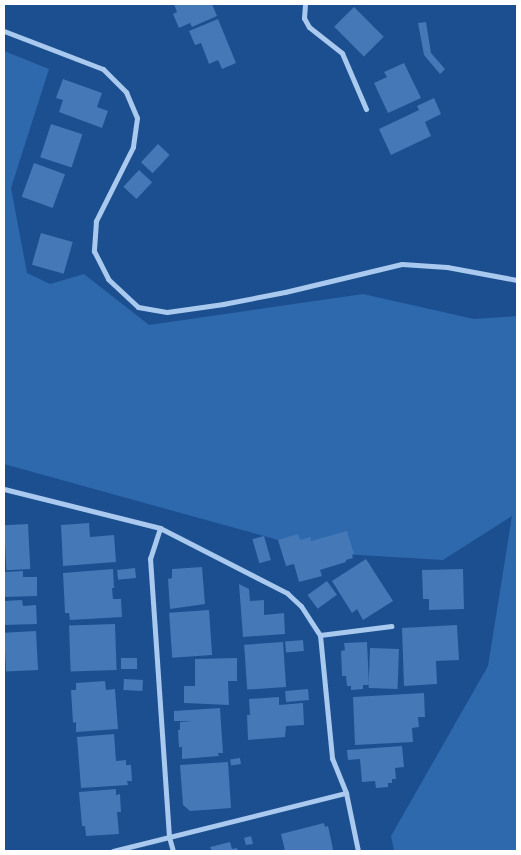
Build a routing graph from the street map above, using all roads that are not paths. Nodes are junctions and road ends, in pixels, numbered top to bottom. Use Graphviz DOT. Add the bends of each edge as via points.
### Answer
graph roads {
  1 [pos="305,4"];
  2 [pos="4,32"];
  3 [pos="366,109"];
  4 [pos="517,280"];
  5 [pos="4,489"];
  6 [pos="160,528"];
  7 [pos="391,626"];
  8 [pos="320,635"];
  9 [pos="346,793"];
  10 [pos="169,837"];
  11 [pos="112,851"];
  12 [pos="172,851"];
  13 [pos="358,851"];
  1 -- 3 [label="street" via="304,18 309,27 342,53"];
  2 -- 4 [label="street" via="103,69 126,92 138,118 133,147 96,221 94,251 108,279 138,307 167,312 223,304 402,264 447,267"];
  5 -- 6 [label="street"];
  6 -- 8 [label="street" via="287,593 301,606"];
  6 -- 10 [label="street" via="150,558"];
  7 -- 8 [label="street"];
  8 -- 9 [label="street" via="332,758"];
  9 -- 10 [label="street"];
  9 -- 13 [label="street"];
  10 -- 11 [label="street"];
  10 -- 12 [label="street"];
}
